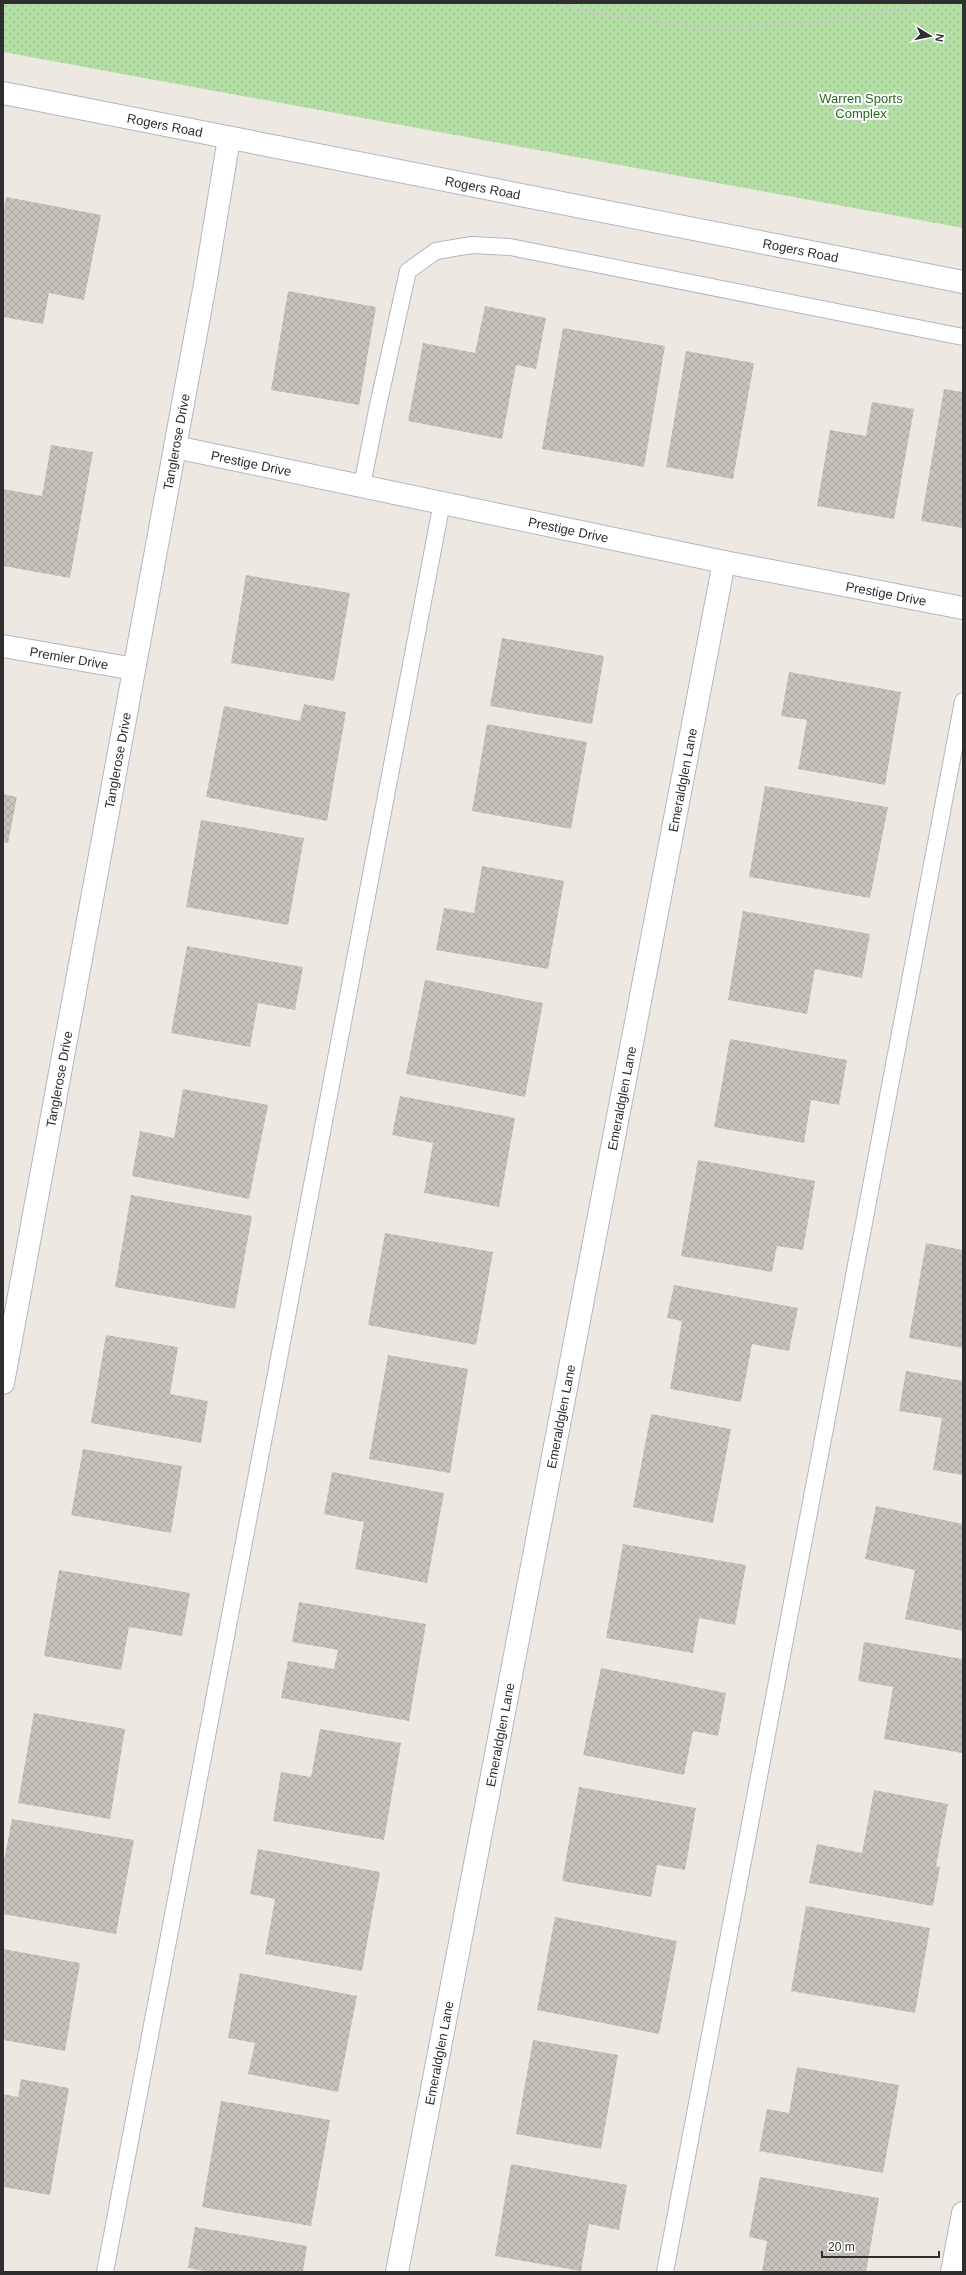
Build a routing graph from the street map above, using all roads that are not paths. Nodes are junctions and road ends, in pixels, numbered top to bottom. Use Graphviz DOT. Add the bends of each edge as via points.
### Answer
graph roads {
  1 [pos="3,93"];
  2 [pos="229,138"];
  3 [pos="963,282"];
  4 [pos="963,337"];
  5 [pos="175,447"];
  6 [pos="362,485"];
  7 [pos="442,502"];
  8 [pos="724,562"];
  9 [pos="963,608"];
  10 [pos="3,646"];
  11 [pos="134,670"];
  12 [pos="963,701"];
  13 [pos="3,1383"];
  14 [pos="963,2213"];
  15 [pos="105,2272"];
  16 [pos="397,2272"];
  17 [pos="665,2272"];
  18 [pos="952,2272"];
  1 -- 2 [label="street, Rogers Road"];
  2 -- 3 [label="street, Rogers Road"];
  2 -- 5 [label="street, Tanglerose Drive"];
  4 -- 6 [label="lane" via="510,247 472,245 436,251 408,270"];
  5 -- 6 [label="street, Prestige Drive"];
  5 -- 11 [label="street, Tanglerose Drive"];
  6 -- 7 [label="street, Prestige Drive"];
  7 -- 8 [label="street, Prestige Drive"];
  7 -- 15 [label="lane"];
  8 -- 9 [label="street, Prestige Drive"];
  8 -- 16 [label="street, Emeraldglen Lane"];
  10 -- 11 [label="street, Premier Drive"];
  11 -- 13 [label="street, Tanglerose Drive"];
  12 -- 17 [label="lane"];
  14 -- 18 [label="street"];
}
